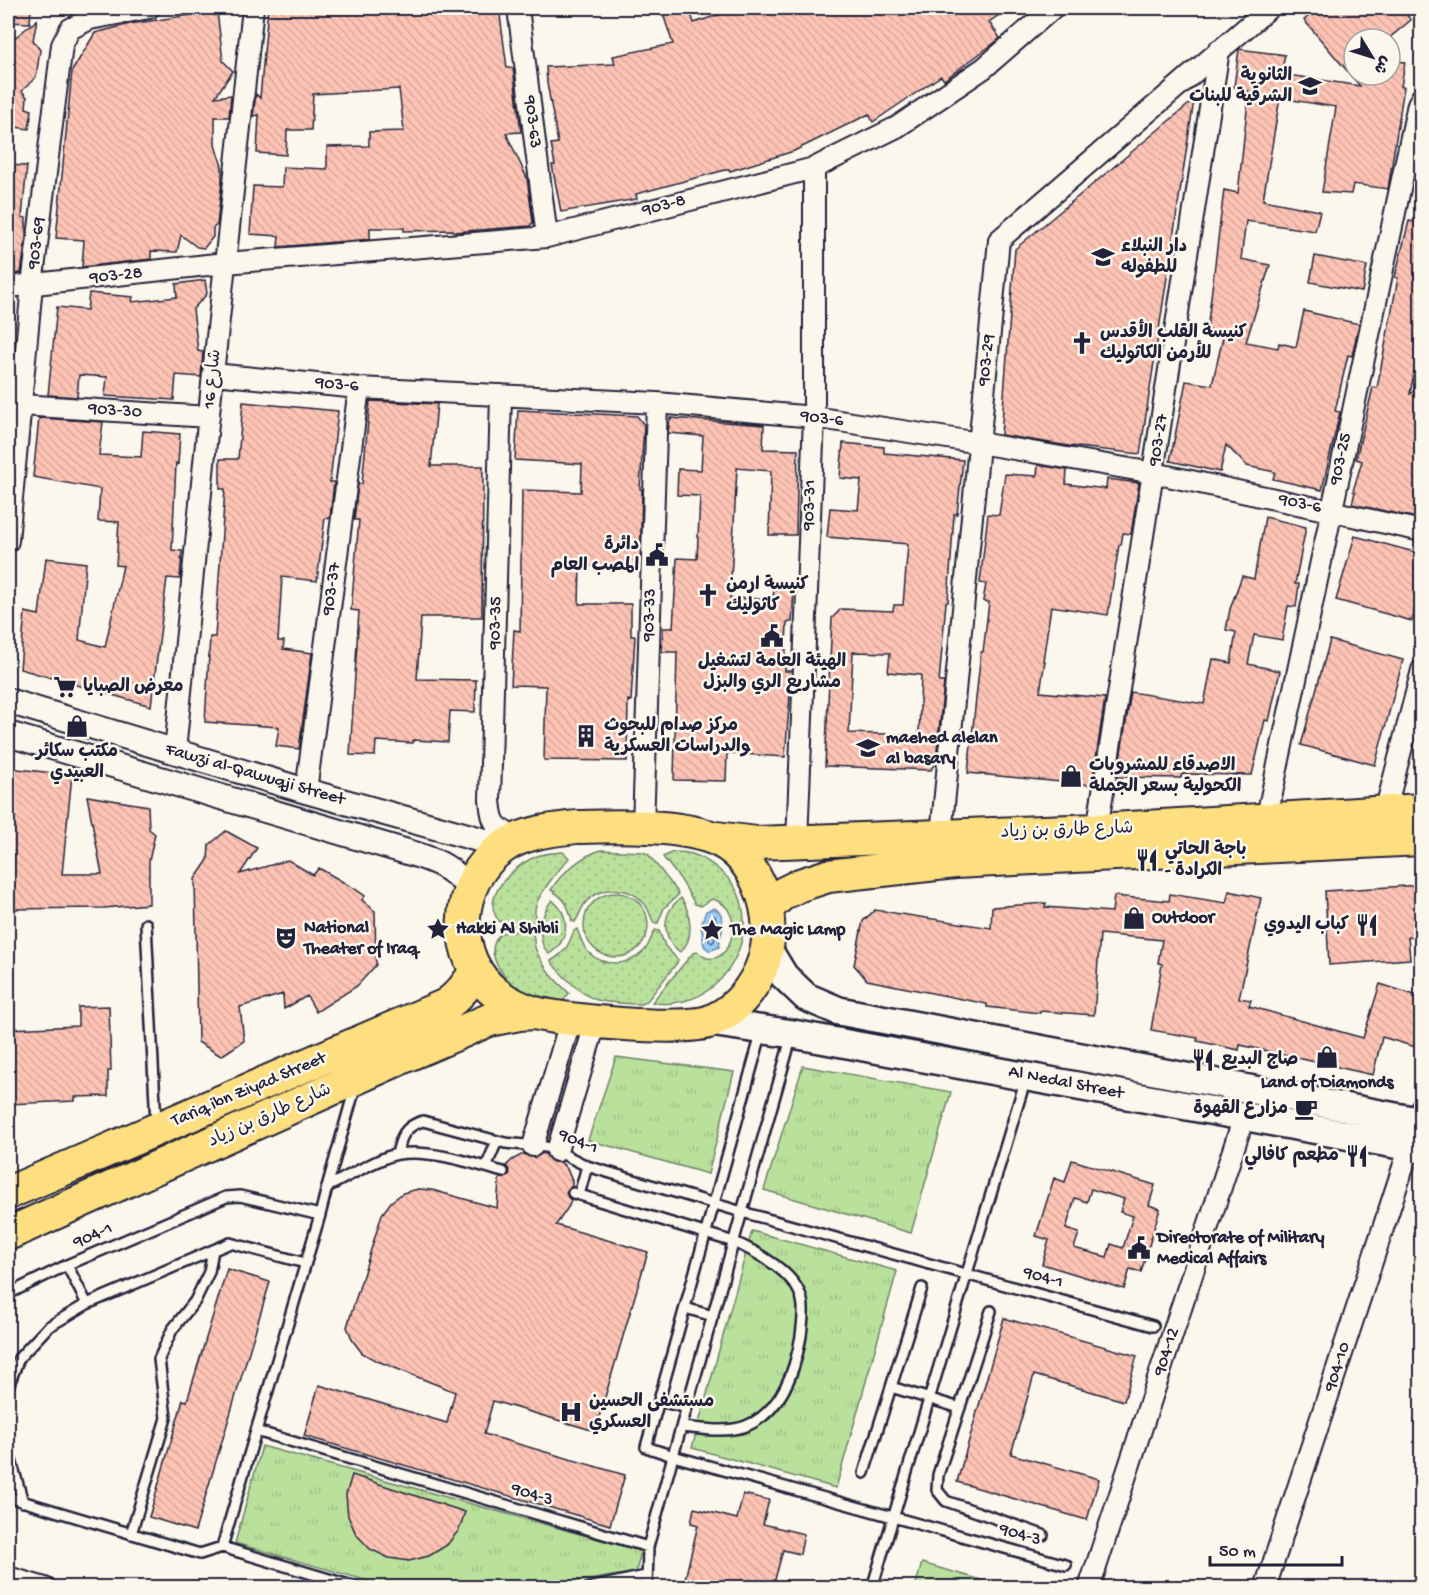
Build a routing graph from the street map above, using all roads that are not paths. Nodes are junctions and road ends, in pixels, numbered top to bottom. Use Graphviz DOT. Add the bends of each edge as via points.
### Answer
graph roads {
  1 [pos="149,8"];
  2 [pos="253,8"];
  3 [pos="518,8"];
  4 [pos="1053,8"];
  5 [pos="1269,8"];
  6 [pos="1219,50"];
  7 [pos="1422,97"];
  8 [pos="814,168"];
  9 [pos="547,237"];
  10 [pos="225,263"];
  11 [pos="32,285"];
  12 [pos="8,287"];
  13 [pos="213,374"];
  14 [pos="359,388"];
  15 [pos="501,395"];
  16 [pos="657,403"];
  17 [pos="21,405"];
  18 [pos="209,417"];
  19 [pos="814,417"];
  20 [pos="979,443"];
  21 [pos="1154,473"];
  22 [pos="1330,511"];
  23 [pos="1422,531"];
  24 [pos="8,541"];
  25 [pos="1422,670"];
  26 [pos="8,701"];
  27 [pos="8,734"];
  28 [pos="175,751"];
  29 [pos="306,790"];
  30 [pos="1422,810"];
  31 [pos="1385,812"];
  32 [pos="1266,821"];
  33 [pos="644,827"];
  34 [pos="1097,830"];
  35 [pos="941,836"];
  36 [pos="713,838"];
  37 [pos="1422,839"];
  38 [pos="797,842"];
  39 [pos="510,843"];
  40 [pos="470,888"];
  41 [pos="767,908"];
  42 [pos="146,924"];
  43 [pos="767,948"];
  44 [pos="476,970"];
  45 [pos="536,1013"];
  46 [pos="584,1020"];
  47 [pos="710,1022"];
  48 [pos="762,1029"];
  49 [pos="793,1034"];
  50 [pos="1027,1076"];
  51 [pos="358,1077"];
  52 [pos="1244,1117"];
  53 [pos="157,1129"];
  54 [pos="1418,1129"];
  55 [pos="497,1141"];
  56 [pos="533,1146"];
  57 [pos="558,1150"];
  58 [pos="397,1154"];
  59 [pos="587,1166"];
  60 [pos="486,1167"];
  61 [pos="502,1172"];
  62 [pos="327,1188"];
  63 [pos="8,1193"];
  64 [pos="714,1203"];
  65 [pos="742,1212"];
  66 [pos="320,1215"];
  67 [pos="706,1233"];
  68 [pos="8,1234"];
  69 [pos="734,1242"];
  70 [pos="213,1250"];
  71 [pos="305,1263"];
  72 [pos="67,1265"];
  73 [pos="966,1274"];
  74 [pos="922,1288"];
  75 [pos="8,1294"];
  76 [pos="87,1304"];
  77 [pos="685,1308"];
  78 [pos="991,1311"];
  79 [pos="713,1316"];
  80 [pos="1153,1326"];
  81 [pos="8,1387"];
  82 [pos="891,1387"];
  83 [pos="928,1398"];
  84 [pos="659,1401"];
  85 [pos="687,1408"];
  86 [pos="960,1408"];
  87 [pos="682,1427"];
  88 [pos="256,1431"];
  89 [pos="8,1450"];
  90 [pos="674,1456"];
  91 [pos="864,1473"];
  92 [pos="8,1497"];
  93 [pos="23,1502"];
  94 [pos="892,1516"];
  95 [pos="131,1534"];
  96 [pos="1043,1535"];
  97 [pos="222,1547"];
  98 [pos="648,1547"];
  99 [pos="1066,1565"];
  100 [pos="646,1576"];
  101 [pos="8,1577"];
  102 [pos="45,1587"];
  103 [pos="359,1587"];
  104 [pos="589,1587"];
  105 [pos="647,1587"];
  106 [pos="872,1587"];
  107 [pos="1089,1587"];
  108 [pos="1265,1587"];
  1 -- 11 [label="street, 903-69" via="90,19 70,29 62,45"];
  2 -- 10 [label="street, شارع 16"];
  3 -- 9 [label="street, 903-63"];
  4 -- 8 [label="street, 903-8" via="984,68 897,127"];
  5 -- 6 [label="street, 903-29"];
  6 -- 20 [label="street, 903-29" via="999,240"];
  6 -- 21 [label="street, 903-27"];
  7 -- 22 [label="street, 903-25"];
  8 -- 9 [label="street, 903-8"];
  8 -- 19 [label="street, 903-31"];
  9 -- 10 [label="street, 903-8"];
  10 -- 11 [label="street, 903-28"];
  10 -- 13 [label="street, شارع 16"];
  11 -- 12 [label="street, 903-28"];
  11 -- 17 [label="street, 903-69"];
  13 -- 14 [label="street, 903-6"];
  13 -- 18 [label="street, شارع 16"];
  14 -- 15 [label="street, 903-6"];
  14 -- 29 [label="street, 903-37"];
  15 -- 16 [label="street, 903-6"];
  15 -- 39 [label="street, 903-35" via="490,800 491,819"];
  16 -- 19 [label="street, 903-6"];
  16 -- 33 [label="street, 903-33"];
  17 -- 18 [label="street, 903-30"];
  17 -- 24 [label="street, 903-69"];
  18 -- 28 [label="street, شارع 16"];
  19 -- 20 [label="street, 903-6"];
  19 -- 38 [label="street, 903-31"];
  20 -- 21 [label="street, 903-6"];
  20 -- 35 [label="street, 903-29"];
  21 -- 22 [label="street, 903-6"];
  21 -- 34 [label="street, 903-27"];
  22 -- 23 [label="street, 903-6"];
  22 -- 32 [label="street, 903-25"];
  25 -- 31 [label="street"];
  26 -- 28 [label="street, Fawzi al-Qawuqji Street"];
  27 -- 40 [label="street, Fawzi al-Qawuqji Street" via="414,854 441,863"];
  28 -- 29 [label="street, Fawzi al-Qawuqji Street"];
  29 -- 39 [label="street, Fawzi al-Qawuqji Street"];
  30 -- 31 [label="main road, شارع طارق بن زياد"];
  31 -- 32 [label="main road, شارع طارق بن زياد"];
  32 -- 34 [label="main road, شارع طارق بن زياد"];
  33 -- 36 [label="main road, شارع طارق بن زياد"];
  33 -- 39 [label="main road, شارع طارق بن زياد" via="543,831"];
  34 -- 35 [label="main road, شارع طارق بن زياد"];
  35 -- 38 [label="main road, شارع طارق بن زياد"];
  36 -- 38 [label="main road, شارع طارق بن زياد"];
  36 -- 41 [label="main road" via="748,867"];
  37 -- 41 [label="main road, شارع طارق بن زياد" via="967,862 828,876 791,889"];
  39 -- 40 [label="main road" via="489,858"];
  40 -- 44 [label="main road" via="463,930"];
  41 -- 43 [label="main road"];
  42 -- 53 [label="lane"];
  43 -- 47 [label="main road" via="755,981 743,997"];
  43 -- 54 [label="main road, Al Nedal Street" via="784,976 806,997 839,1011"];
  44 -- 45 [label="main road" via="497,994"];
  44 -- 53 [label="main road, Tariq ibn Ziyad Street" via="458,997 446,1005"];
  45 -- 46 [label="main road"];
  45 -- 51 [label="main road, شارع طارق بن زياد" via="489,1020"];
  46 -- 47 [label="main road" via="686,1026"];
  46 -- 56 [label="street"];
  46 -- 57 [label="street"];
  47 -- 48 [label="main road, Al Nedal Street"];
  48 -- 49 [label="main road, Al Nedal Street"];
  48 -- 64 [label="lane"];
  49 -- 50 [label="main road, Al Nedal Street"];
  49 -- 65 [label="lane"];
  50 -- 52 [label="main road, Al Nedal Street"];
  50 -- 73 [label="lane"];
  51 -- 62 [label="lane"];
  51 -- 68 [label="main road, شارع طارق بن زياد"];
  52 -- 54 [label="main road, Al Nedal Street"];
  52 -- 107 [label="street, 904-12"];
  53 -- 63 [label="main road, Tariq ibn Ziyad Street"];
  54 -- 108 [label="street, 904-10"];
  55 -- 56 [label="lane, 904-1"];
  55 -- 58 [label="lane, 904-1" via="423,1122 405,1131"];
  55 -- 60 [label="lane"];
  56 -- 57 [label="lane, 904-1"];
  57 -- 59 [label="lane, 904-1"];
  58 -- 60 [label="lane" via="445,1157"];
  58 -- 62 [label="lane"];
  59 -- 64 [label="lane, 904-1"];
  59 -- 67 [label="lane" via="576,1194"];
  60 -- 61 [label="lane"];
  62 -- 66 [label="lane"];
  64 -- 65 [label="lane, 904-1"];
  64 -- 67 [label="lane"];
  65 -- 69 [label="lane"];
  65 -- 73 [label="lane, 904-1"];
  66 -- 71 [label="lane"];
  66 -- 72 [label="lane, 904-1" via="240,1196 226,1197"];
  67 -- 69 [label="lane"];
  67 -- 77 [label="lane"];
  69 -- 79 [label="lane"];
  69 -- 87 [label="lane" via="758,1252 788,1276 802,1299 797,1360 767,1413 744,1427"];
  70 -- 71 [label="lane" via="231,1243"];
  70 -- 76 [label="lane"];
  70 -- 95 [label="lane" via="209,1272 195,1301 172,1330 159,1359 166,1418"];
  71 -- 88 [label="lane"];
  72 -- 75 [label="lane, 904-1"];
  72 -- 76 [label="lane"];
  73 -- 80 [label="lane, 904-1"];
  73 -- 83 [label="lane"];
  74 -- 82 [label="lane"];
  76 -- 81 [label="lane" via="48,1327 19,1358"];
  77 -- 79 [label="lane"];
  77 -- 84 [label="lane"];
  78 -- 86 [label="lane"];
  79 -- 85 [label="lane"];
  82 -- 83 [label="lane"];
  82 -- 91 [label="lane"];
  83 -- 86 [label="lane"];
  83 -- 94 [label="lane"];
  84 -- 85 [label="lane"];
  84 -- 90 [label="lane, 904-3" via="646,1447"];
  85 -- 87 [label="lane"];
  86 -- 96 [label="lane" via="938,1475 937,1490 946,1501"];
  87 -- 90 [label="lane"];
  88 -- 97 [label="lane"];
  88 -- 98 [label="lane, 904-3"];
  89 -- 93 [label="lane"];
  90 -- 94 [label="lane, 904-3"];
  90 -- 98 [label="lane"];
  92 -- 93 [label="lane"];
  93 -- 95 [label="lane"];
  94 -- 99 [label="lane, 904-3"];
  94 -- 106 [label="lane"];
  95 -- 97 [label="lane" via="200,1554"];
  97 -- 103 [label="lane"];
  98 -- 100 [label="lane"];
  100 -- 104 [label="lane"];
  100 -- 105 [label="lane"];
  101 -- 102 [label="street"];
}
